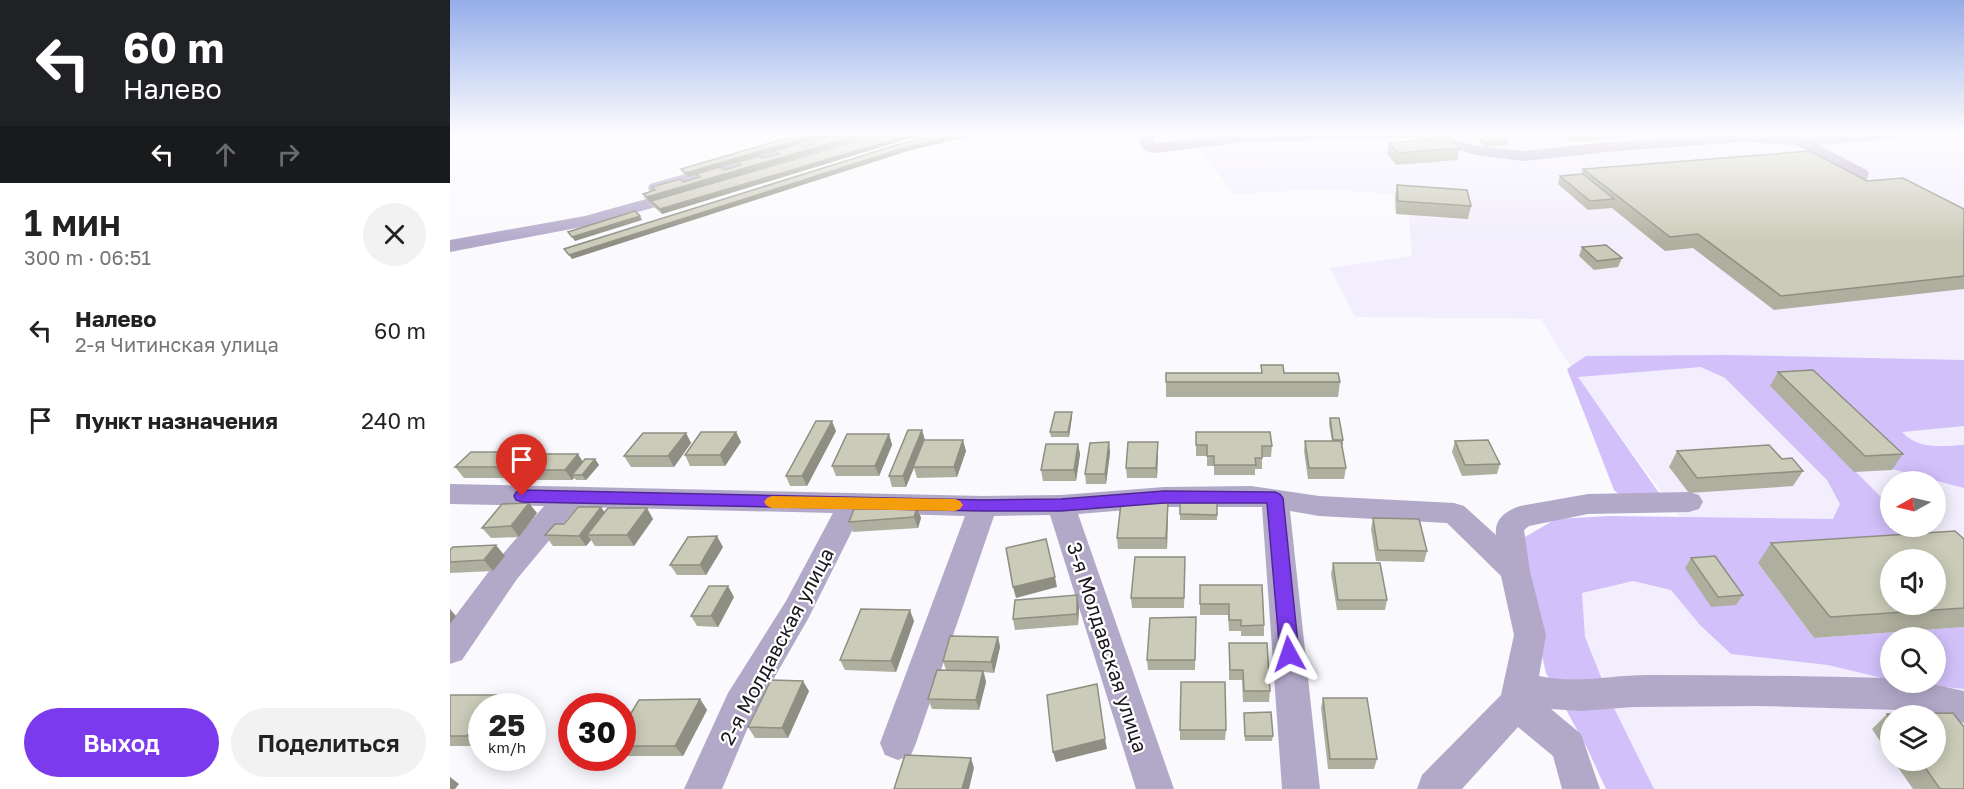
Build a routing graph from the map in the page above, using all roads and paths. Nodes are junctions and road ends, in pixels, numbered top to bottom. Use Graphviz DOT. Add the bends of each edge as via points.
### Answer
graph roads {
  1 [pos="752,170"];
  2 [pos="1855,170"];
  3 [pos="1846,177"];
  4 [pos="632,209"];
  5 [pos="659,220"];
  6 [pos="450,246"];
  7 [pos="450,494"];
  8 [pos="570,497"];
  9 [pos="1275,498"];
  10 [pos="1689,502"];
  11 [pos="852,504"];
  12 [pos="1061,505"];
  13 [pos="983,506"];
  14 [pos="1515,571"];
  15 [pos="450,650"];
  16 [pos="1519,695"];
  17 [pos="1964,707"];
  18 [pos="898,743"];
  19 [pos="703,789"];
  20 [pos="1155,789"];
  21 [pos="1301,789"];
  22 [pos="1436,789"];
  23 [pos="1581,789"];
  1 -- 4 [label="street"];
  2 -- 3 [label="street" via="1861,176"];
  4 -- 5 [label="street"];
  4 -- 6 [label="street"];
  7 -- 8 [label="street"];
  8 -- 11 [label="street"];
  8 -- 15 [label="street" via="534,533"];
  9 -- 12 [label="street" via="1164,497"];
  9 -- 14 [label="street" via="1319,506 1454,513"];
  9 -- 21 [label="street"];
  10 -- 14 [label="street" via="1588,504 1520,517 1509,527"];
  11 -- 13 [label="street"];
  11 -- 19 [label="street, 2-я Молдавская улица" via="797,610 740,704"];
  12 -- 13 [label="street"];
  12 -- 20 [label="street, 3-я Молдавская улица"];
  13 -- 18 [label="street"];
  14 -- 16 [label="street" via="1530,635"];
  16 -- 17 [label="street" via="1759,690 1900,694"];
  16 -- 22 [label="street"];
  16 -- 23 [label="street" via="1568,746"];
}
